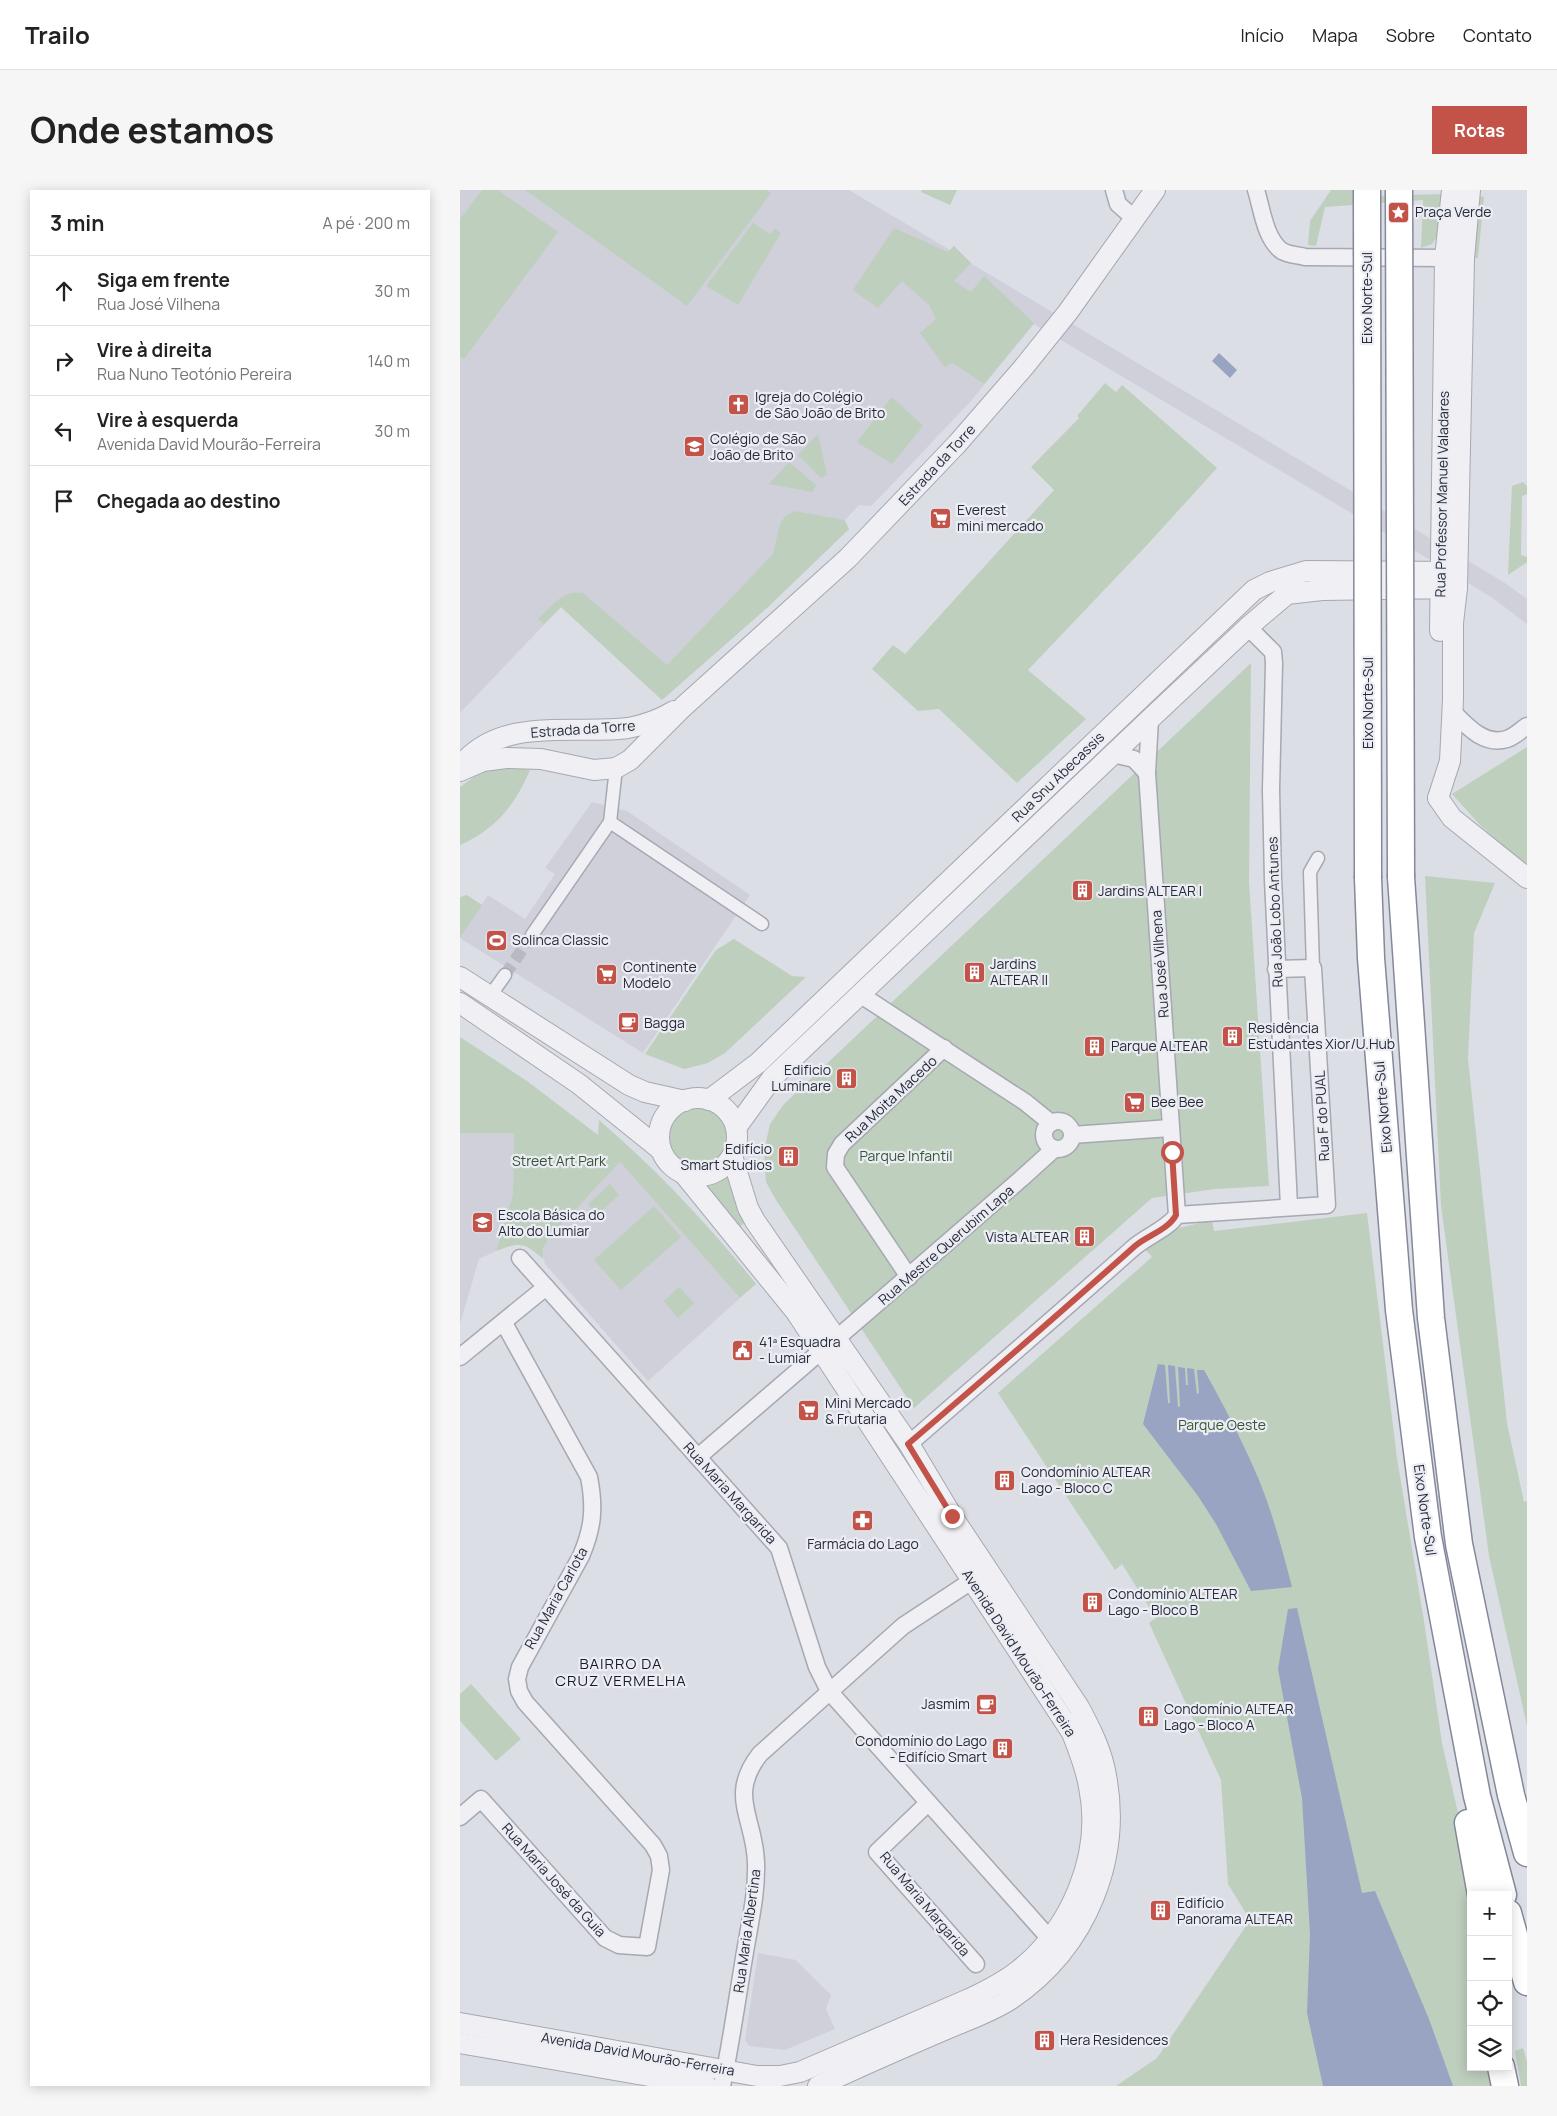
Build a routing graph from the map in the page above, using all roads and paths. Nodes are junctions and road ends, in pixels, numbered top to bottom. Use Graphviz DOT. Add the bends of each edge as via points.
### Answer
graph roads {
  1 [pos="1114,190"];
  2 [pos="1155,190"];
  3 [pos="1256,190"];
  4 [pos="1367,190"];
  5 [pos="1399,190"];
  6 [pos="1452,190"];
  7 [pos="1470,190"];
  8 [pos="1135,219"];
  9 [pos="1455,258"];
  10 [pos="1449,580"];
  11 [pos="1248,627"];
  12 [pos="683,707"];
  13 [pos="1453,712"];
  14 [pos="1150,719"];
  15 [pos="1527,726"];
  16 [pos="1113,754"];
  17 [pos="460,766"];
  18 [pos="616,768"];
  19 [pos="460,771"];
  20 [pos="1147,773"];
  21 [pos="1438,798"];
  22 [pos="610,822"];
  23 [pos="1318,858"];
  24 [pos="1527,878"];
  25 [pos="762,924"];
  26 [pos="532,935"];
  27 [pos="1313,968"];
  28 [pos="1276,969"];
  29 [pos="505,976"];
  30 [pos="460,977"];
  31 [pos="861,995"];
  32 [pos="490,996"];
  33 [pos="460,1003"];
  34 [pos="944,1048"];
  35 [pos="709,1100"];
  36 [pos="685,1101"];
  37 [pos="1051,1123"];
  38 [pos="736,1128"];
  39 [pos="1170,1128"];
  40 [pos="1072,1135"];
  41 [pos="1054,1149"];
  42 [pos="662,1150"];
  43 [pos="732,1156"];
  44 [pos="684,1174"];
  45 [pos="1289,1206"];
  46 [pos="1176,1215"];
  47 [pos="520,1258"];
  48 [pos="909,1277"];
  49 [pos="546,1287"];
  50 [pos="504,1323"];
  51 [pos="829,1345"];
  52 [pos="460,1357"];
  53 [pos="908,1444"];
  54 [pos="698,1457"];
  55 [pos="980,1575"];
  56 [pos="830,1691"];
  57 [pos="1507,1773"];
  58 [pos="1477,1796"];
  59 [pos="928,1803"];
  60 [pos="460,1817"];
  61 [pos="1527,1821"];
  62 [pos="652,1845"];
  63 [pos="1527,1852"];
  64 [pos="1480,1891"];
  65 [pos="1502,1891"];
  66 [pos="1512,1928"];
  67 [pos="1050,1939"];
  68 [pos="976,1964"];
  69 [pos="1527,1982"];
  70 [pos="460,2023"];
  71 [pos="460,2043"];
  72 [pos="1502,2071"];
  73 [pos="724,2077"];
  74 [pos="707,2086"];
  75 [pos="818,2086"];
  76 [pos="1505,2086"];
  1 -- 8 [label="street" via="1118,204"];
  2 -- 8 [label="street, Estrada da Torre"];
  3 -- 9 [label="street" via="1274,242 1288,253 1305,257"];
  4 -- 58 [label="highway, Eixo Norte-Sul, bridge" via="1368,878 1371,958 1399,1310 1428,1537"];
  5 -- 57 [label="highway, bridge" via="1400,877 1431,1318 1459,1544"];
  6 -- 9 [label="street, Rua Professor Manuel Valadares"];
  7 -- 9 [label="street, Rua Professor Manuel Valadares"];
  8 -- 12 [label="street, Estrada da Torre" via="1068,312 957,444 848,558"];
  9 -- 10 [label="street, Rua Professor Manuel Valadares"];
  10 -- 11 [label="street, Rua Snu Abecassis" via="1287,594"];
  10 -- 13 [label="street, Rua Professor Manuel Valadares" via="1453,623"];
  10 -- 21 [label="street, Rua Professor Manuel Valadares"];
  10 -- 35 [label="street, Rua Snu Abecassis" via="1306,571 1254,590 758,1064"];
  11 -- 14 [label="street, Rua Snu Abecassis"];
  11 -- 28 [label="street, Rua João Lobo Antunes" via="1273,652 1274,664 1271,790"];
  12 -- 17 [label="street, Estrada da Torre" via="661,719 626,728 532,731 504,737 479,749"];
  12 -- 18 [label="street, Estrada da Torre" via="630,760"];
  13 -- 15 [label="street" via="1468,728 1487,740 1507,739"];
  13 -- 21 [label="street, Rua Professor Manuel Valadares" via="1450,761"];
  14 -- 16 [label="street, Rua Snu Abecassis"];
  14 -- 20 [label="street, Rua José Vilhena"];
  16 -- 20 [label="street" via="1134,759"];
  16 -- 31 [label="street, Rua Snu Abecassis"];
  18 -- 19 [label="street, Estrada da Torre" via="594,770 541,759 515,758 483,761"];
  18 -- 22 [label="street"];
  20 -- 39 [label="street, Rua José Vilhena"];
  21 -- 24 [label="street" via="1452,818"];
  22 -- 25 [label="street"];
  22 -- 26 [label="street"];
  23 -- 27 [label="street, Rua F do PUAL" via="1310,872"];
  27 -- 28 [label="street"];
  27 -- 45 [label="street, Rua F do PUAL" via="1327,1205"];
  28 -- 45 [label="street, Rua João Lobo Antunes"];
  29 -- 32 [label="street"];
  30 -- 32 [label="street"];
  31 -- 34 [label="street"];
  31 -- 38 [label="street, Rua Snu Abecassis" via="772,1078"];
  32 -- 36 [label="street" via="629,1084 645,1092"];
  33 -- 42 [label="street" via="579,1084"];
  34 -- 37 [label="street"];
  34 -- 48 [label="street, Rua Moita Macedo" via="842,1144 836,1154 835,1167"];
  35 -- 36 [label="street"];
  35 -- 38 [label="street" via="726,1111"];
  36 -- 42 [label="street" via="674,1107 663,1121 659,1139"];
  37 -- 40 [label="street" via="1065,1123"];
  37 -- 41 [label="street" via="1044,1134 1046,1143"];
  38 -- 43 [label="street"];
  39 -- 40 [label="street"];
  39 -- 46 [label="street, Rua José Vilhena"];
  40 -- 41 [label="street" via="1066,1146"];
  41 -- 48 [label="street, Rua Mestre Querubim Lapa"];
  42 -- 44 [label="street" via="674,1168"];
  43 -- 44 [label="street" via="716,1171 695,1176"];
  43 -- 51 [label="street, Avenida David Mourão-Ferreira" via="755,1221"];
  44 -- 51 [label="street, Avenida David Mourão-Ferreira" via="796,1312"];
  45 -- 46 [label="street"];
  46 -- 53 [label="street" via="1172,1222 1142,1240"];
  47 -- 49 [label="street, Rua Maria Margarida"];
  48 -- 51 [label="street, Rua Mestre Querubim Lapa"];
  49 -- 50 [label="street"];
  49 -- 54 [label="street, Rua Maria Margarida"];
  50 -- 52 [label="street"];
  50 -- 62 [label="street, Rua Maria Carlota" via="589,1477 593,1497 589,1538 520,1667 519,1691"];
  51 -- 53 [label="street, Avenida David Mourão-Ferreira"];
  51 -- 54 [label="street, Rua Mestre Querubim Lapa"];
  51 -- 55 [label="street, Avenida David Mourão-Ferreira"];
  53 -- 55 [label="street, Avenida David Mourão-Ferreira"];
  54 -- 56 [label="street, Rua Maria Margarida" via="779,1548 817,1667"];
  55 -- 56 [label="street, Rua Maria Albertina" via="903,1626"];
  55 -- 67 [label="street, Avenida David Mourão-Ferreira" via="1072,1733 1090,1789 1092,1814 1088,1857 1078,1890"];
  55 -- 75 [label="street, Avenida David Mourão-Ferreira" via="1078,1707 1093,1735 1109,1794 1110,1824 1098,1891 1084,1922 1064,1952 1009,2000"];
  56 -- 59 [label="street, Rua Maria Margarida"];
  56 -- 73 [label="street, Rua Maria Albertina" via="760,1754 749,1768 744,1786 743,1800 754,1843 756,1882"];
  57 -- 61 [label="highway"];
  57 -- 63 [label="highway"];
  58 -- 64 [label="highway" via="1468,1821"];
  58 -- 65 [label="highway, Eixo Norte-Sul"];
  59 -- 67 [label="street, Rua Maria Margarida"];
  59 -- 68 [label="street, Rua Maria Margarida" via="877,1852"];
  60 -- 62 [label="street, Rua Maria José da Guia" via="481,1798 598,1931 619,1945 647,1947 660,1870 659,1856"];
  66 -- 69 [label="highway"];
  67 -- 73 [label="street, Avenida David Mourão-Ferreira" via="1018,1971 990,1989 800,2072 780,2076"];
  70 -- 73 [label="street, Avenida David Mourão-Ferreira"];
  71 -- 74 [label="street, Avenida David Mourão-Ferreira"];
  72 -- 76 [label="highway"];
}
